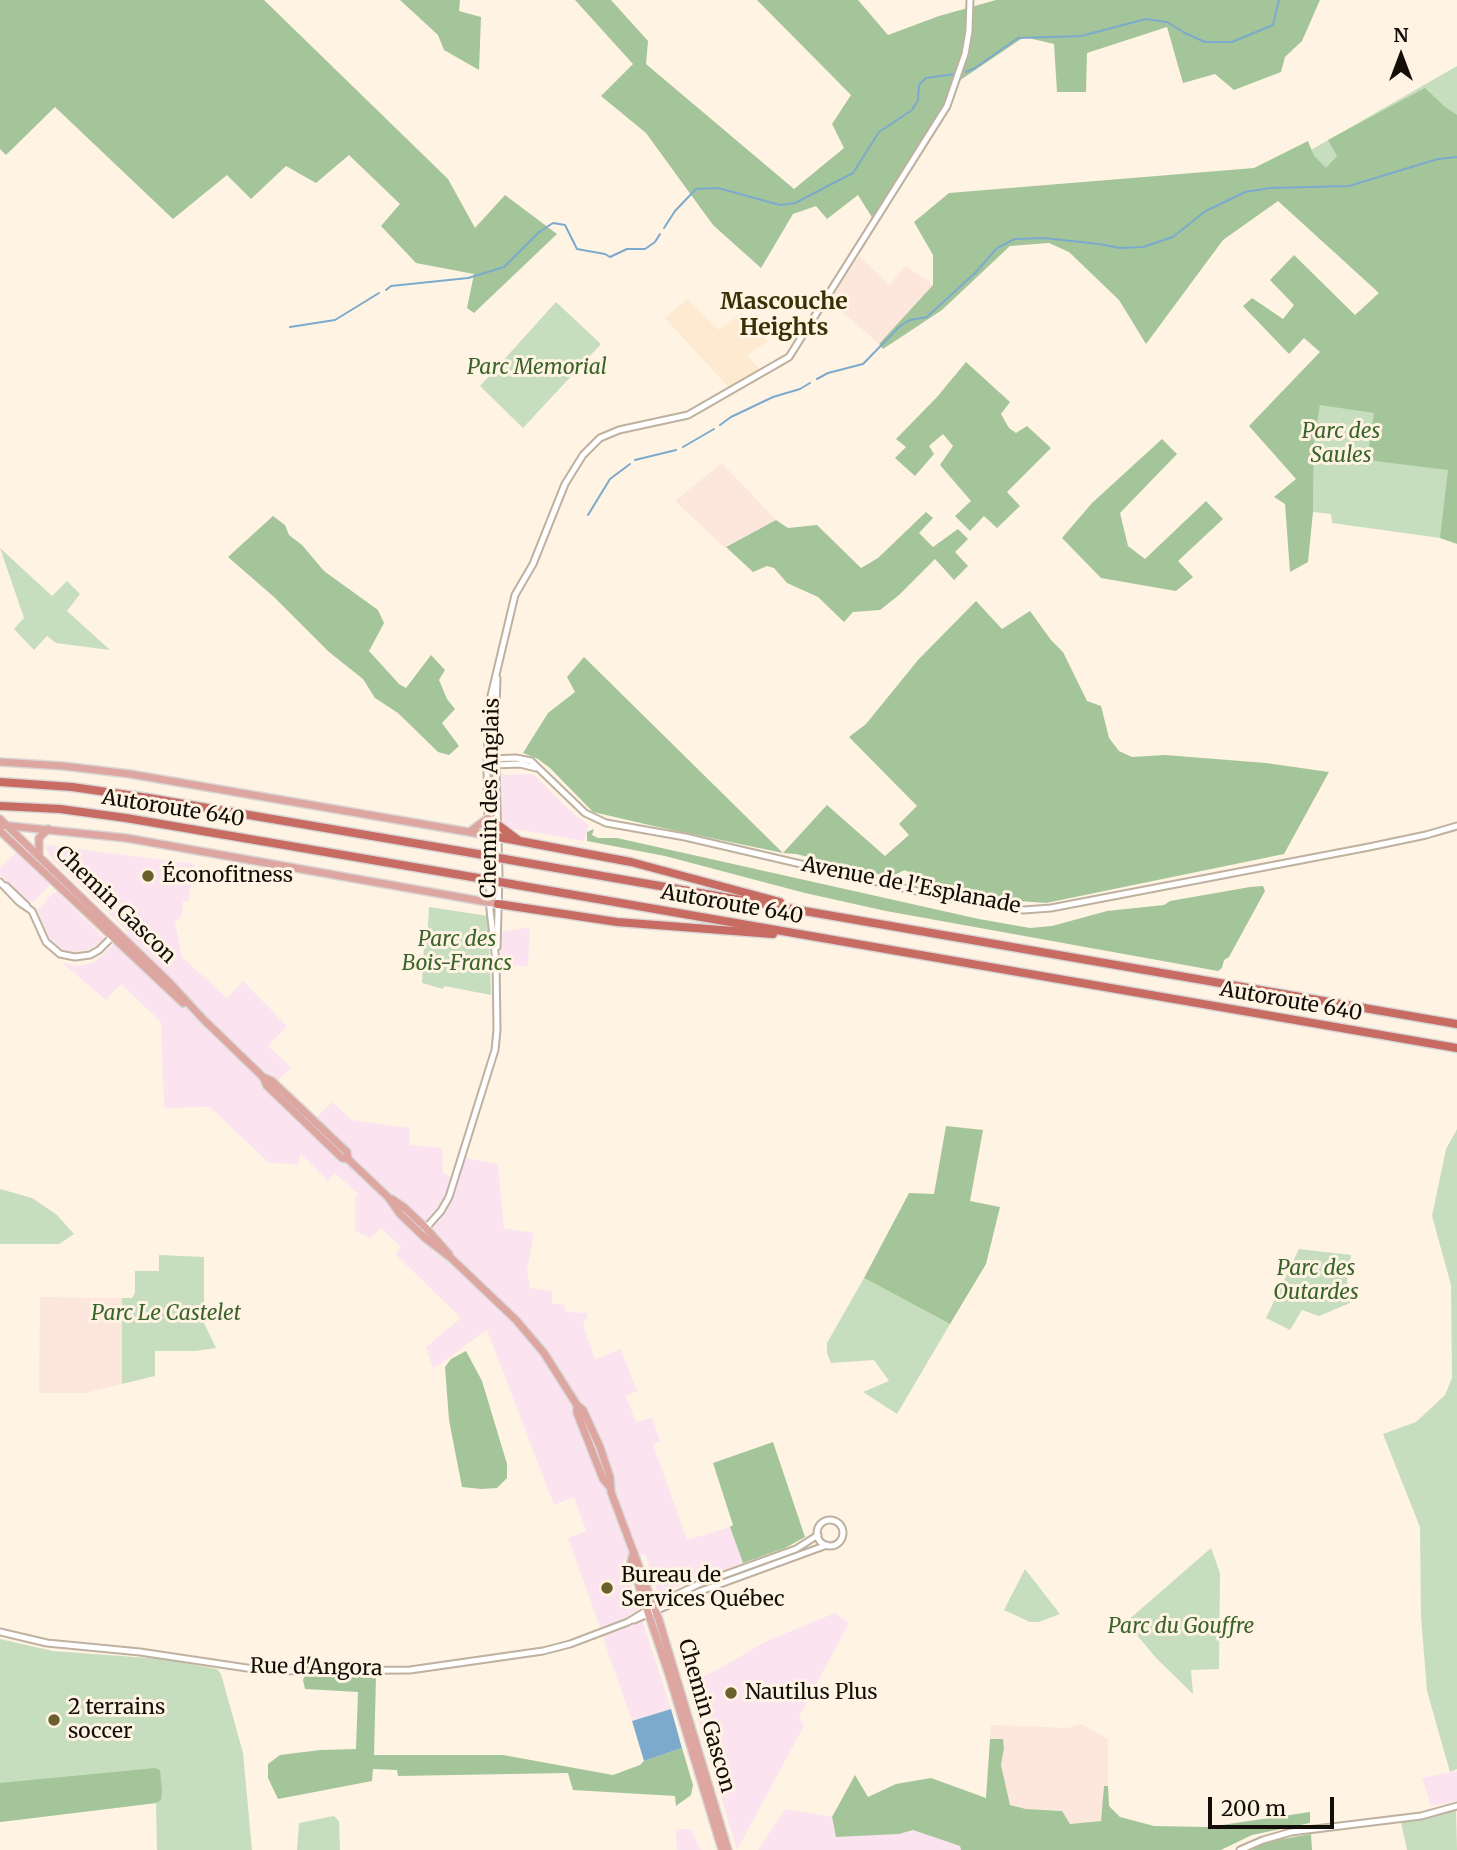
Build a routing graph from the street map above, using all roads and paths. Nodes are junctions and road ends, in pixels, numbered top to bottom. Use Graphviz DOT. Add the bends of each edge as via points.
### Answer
graph roads {
  1 [pos="970,0"];
  2 [pos="497,678"];
  3 [pos="0,762"];
  4 [pos="487,762"];
  5 [pos="496,762"];
  6 [pos="0,782"];
  7 [pos="4,806"];
  8 [pos="488,818"];
  9 [pos="0,819"];
  10 [pos="498,825"];
  11 [pos="4,826"];
  12 [pos="1457,826"];
  13 [pos="48,829"];
  14 [pos="0,831"];
  15 [pos="468,832"];
  16 [pos="493,837"];
  17 [pos="520,841"];
  18 [pos="39,856"];
  19 [pos="2,883"];
  20 [pos="494,903"];
  21 [pos="817,913"];
  22 [pos="115,935"];
  23 [pos="821,938"];
  24 [pos="1457,1024"];
  25 [pos="1457,1048"];
  26 [pos="423,1231"];
  27 [pos="818,1535"];
  28 [pos="827,1545"];
  29 [pos="652,1611"];
  30 [pos="0,1632"];
  31 [pos="1457,1806"];
  32 [pos="722,1850"];
  33 [pos="728,1850"];
  34 [pos="1240,1850"];
  1 -- 2 [label="street, Chemin des Anglais" via="965,54 947,106 789,357 700,409 607,435 583,455 565,484 533,564 515,595"];
  2 -- 4 [label="street, Chemin des Anglais" via="489,704"];
  2 -- 5 [label="street, Chemin des Anglais"];
  3 -- 15 [label="main road" via="130,774"];
  4 -- 5 [label="street, Avenue de l'Esplanade"];
  4 -- 8 [label="street, Chemin des Anglais"];
  5 -- 10 [label="street, Chemin des Anglais"];
  5 -- 12 [label="street, Avenue de l'Esplanade" via="528,761 582,811 602,822 934,895 1028,910 1399,841"];
  6 -- 21 [label="highway, Autoroute 640, bridge" via="139,796"];
  7 -- 23 [label="highway, Autoroute 640, bridge" via="126,818"];
  8 -- 15 [label="main road"];
  8 -- 16 [label="street, Chemin des Anglais"];
  9 -- 11 [label="main road, Chemin Gascon"];
  10 -- 16 [label="street, Chemin des Anglais"];
  10 -- 17 [label="highway"];
  11 -- 13 [label="main road"];
  11 -- 18 [label="main road, Chemin Gascon"];
  13 -- 18 [label="main road" via="38,838"];
  13 -- 20 [label="main road" via="151,842"];
  14 -- 22 [label="main road, Chemin Gascon"];
  15 -- 16 [label="main road"];
  16 -- 17 [label="highway"];
  16 -- 20 [label="street, Chemin des Anglais"];
  17 -- 21 [label="highway" via="632,862"];
  18 -- 22 [label="main road, Chemin Gascon"];
  19 -- 22 [label="street" via="32,911 47,942 63,955 90,955"];
  20 -- 23 [label="highway" via="617,922"];
  20 -- 26 [label="street, Chemin des Anglais" via="495,1050 451,1193"];
  21 -- 24 [label="highway, Autoroute 640"];
  22 -- 26 [label="main road, Chemin Gascon" via="169,982 289,1108 405,1208"];
  23 -- 25 [label="highway, Autoroute 640"];
  26 -- 29 [label="main road, Chemin Gascon" via="439,1240 451,1258 531,1336 559,1374 577,1405 609,1486 633,1554 631,1562"];
  27 -- 28 [label="street"];
  27 -- 28 [label="street" via="825,1521 840,1524 842,1539"];
  27 -- 29 [label="street, Rue d'Angora" via="796,1549 699,1584"];
  28 -- 29 [label="street, Rue d'Angora"];
  29 -- 30 [label="street, Rue d'Angora" via="551,1649 399,1670 267,1671 47,1643"];
  29 -- 32 [label="main road, Chemin Gascon"];
  29 -- 33 [label="main road, Chemin Gascon" via="683,1695"];
  31 -- 34 [label="street" via="1416,1817 1290,1832"];
}
